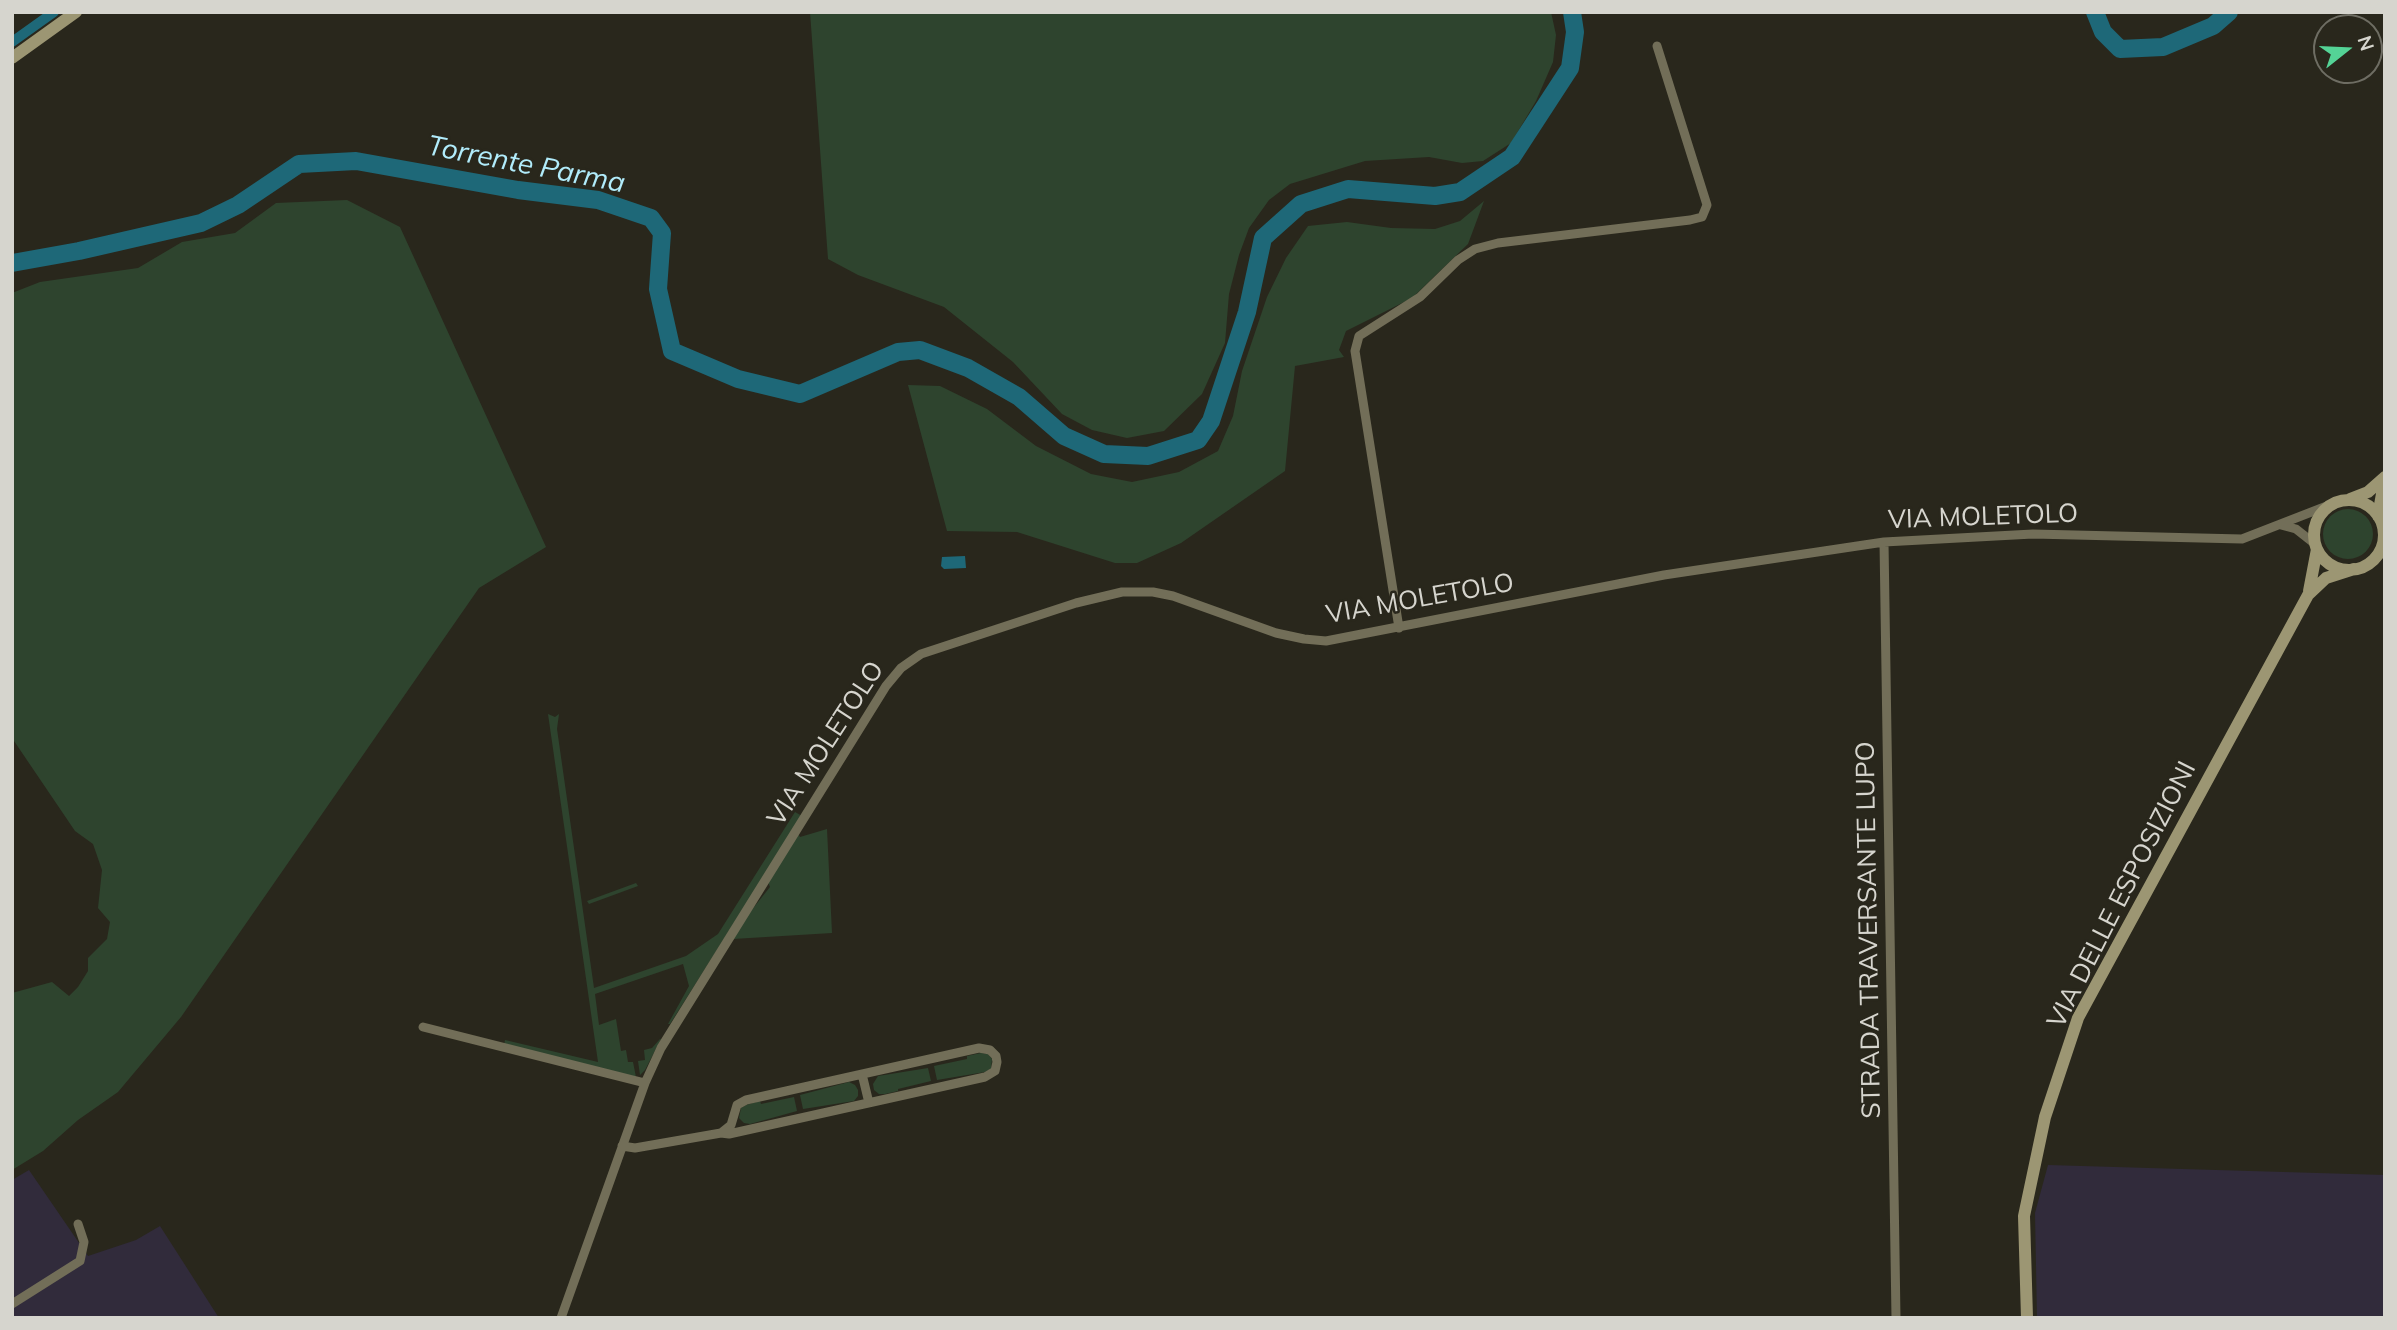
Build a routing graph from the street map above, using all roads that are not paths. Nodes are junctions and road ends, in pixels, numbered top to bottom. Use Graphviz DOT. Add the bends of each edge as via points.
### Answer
graph roads {
  1 [pos="76,12"];
  2 [pos="1657,46"];
  3 [pos="12,58"];
  4 [pos="2337,502"];
  5 [pos="2382,521"];
  6 [pos="2281,526"];
  7 [pos="1884,542"];
  8 [pos="2314,548"];
  9 [pos="2381,551"];
  10 [pos="2354,569"];
  11 [pos="2308,595"];
  12 [pos="1399,628"];
  13 [pos="423,1027"];
  14 [pos="862,1074"];
  15 [pos="645,1083"];
  16 [pos="869,1103"];
  17 [pos="734,1115"];
  18 [pos="752,1129"];
  19 [pos="721,1133"];
  20 [pos="622,1146"];
  21 [pos="78,1224"];
  22 [pos="12,1304"];
  23 [pos="561,1318"];
  24 [pos="1896,1318"];
  25 [pos="2027,1318"];
  1 -- 3 [label="street"];
  2 -- 12 [label="street" via="1707,205 1702,217 1475,249 1420,297 1359,336 1355,351"];
  4 -- 5 [label="street" via="2366,504"];
  4 -- 5 [label="street, VIA MOLETOLO" via="2368,492 2385,477"];
  4 -- 6 [label="street, VIA MOLETOLO"];
  4 -- 8 [label="street" via="2316,521"];
  5 -- 9 [label="street, VIA MOLETOLO"];
  6 -- 7 [label="street, VIA MOLETOLO" via="2236,540 2033,534"];
  6 -- 8 [label="street" via="2296,529"];
  7 -- 12 [label="street, VIA MOLETOLO" via="1664,575"];
  7 -- 24 [label="street, STRADA TRAVERSANTE LUPO"];
  8 -- 10 [label="street" via="2332,565"];
  8 -- 11 [label="street, VIA DELLE ESPOSIZIONI"];
  9 -- 10 [label="street, VIA MOLETOLO"];
  10 -- 11 [label="street, VIA DELLE ESPOSIZIONI" via="2326,578"];
  11 -- 25 [label="street, VIA DELLE ESPOSIZIONI" via="2078,1018 2045,1117 2024,1216"];
  12 -- 15 [label="street, VIA MOLETOLO" via="1309,640 1163,594 1113,593 915,657 886,685 664,1042"];
  13 -- 15 [label="street"];
  14 -- 16 [label="street"];
  14 -- 16 [label="street" via="982,1048 997,1059 988,1076"];
  14 -- 17 [label="street" via="744,1101"];
  15 -- 20 [label="street, VIA MOLETOLO"];
  16 -- 18 [label="street"];
  17 -- 18 [label="street" via="739,1126"];
  17 -- 19 [label="street"];
  18 -- 19 [label="street"];
  19 -- 20 [label="street" via="635,1148"];
  20 -- 23 [label="street, VIA MOLETOLO"];
  21 -- 22 [label="street" via="81,1259"];
}
